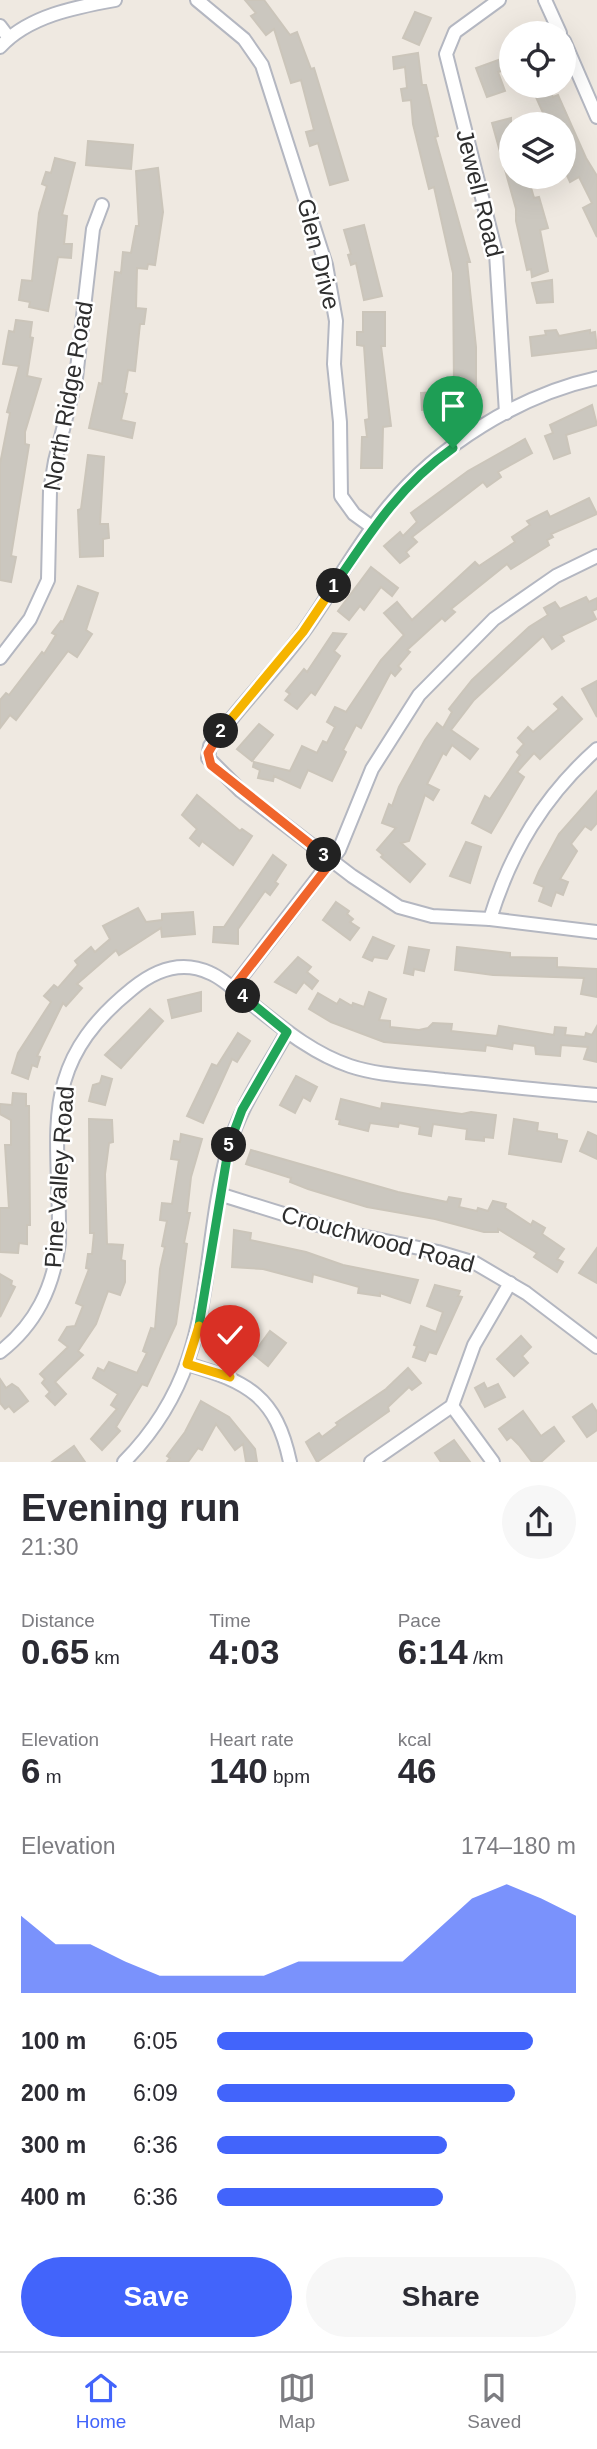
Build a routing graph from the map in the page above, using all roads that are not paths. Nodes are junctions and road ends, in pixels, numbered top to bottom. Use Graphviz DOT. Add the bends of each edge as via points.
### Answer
graph roads {
  1 [pos="116,0"];
  2 [pos="197,0"];
  3 [pos="499,0"];
  4 [pos="545,0"];
  5 [pos="555,21"];
  6 [pos="0,26"];
  7 [pos="5,42"];
  8 [pos="576,69"];
  9 [pos="597,117"];
  10 [pos="102,205"];
  11 [pos="597,378"];
  12 [pos="506,413"];
  13 [pos="372,527"];
  14 [pos="597,556"];
  15 [pos="0,658"];
  16 [pos="597,749"];
  17 [pos="332,861"];
  18 [pos="490,919"];
  19 [pos="597,932"];
  20 [pos="233,988"];
  21 [pos="287,1032"];
  22 [pos="597,1095"];
  23 [pos="219,1194"];
  24 [pos="510,1283"];
  25 [pos="597,1348"];
  26 [pos="0,1352"];
  27 [pos="187,1364"];
  28 [pos="452,1406"];
  29 [pos="124,1462"];
  30 [pos="290,1462"];
  31 [pos="371,1462"];
  32 [pos="493,1462"];
  1 -- 7 [label="street" via="62,11"];
  2 -- 13 [label="street, Glen Drive" via="253,47 267,77 335,306 338,487 345,505"];
  3 -- 12 [label="street, Jewell Road" via="455,32 446,54 496,253"];
  4 -- 5 [label="street"];
  6 -- 7 [label="street"];
  8 -- 9 [label="street"];
  10 -- 15 [label="street, North Ridge Road" via="93,229 76,377 50,491 48,580 30,619"];
  11 -- 12 [label="street"];
  12 -- 13 [label="street" via="423,470"];
  13 -- 17 [label="street" via="303,632 210,746 208,758 241,791"];
  14 -- 17 [label="street" via="525,596 482,629 432,680 384,747"];
  16 -- 18 [label="street" via="533,819"];
  17 -- 18 [label="street" via="399,907 432,916"];
  17 -- 20 [label="street"];
  18 -- 19 [label="street"];
  20 -- 21 [label="street, Pine Valley Road"];
  20 -- 26 [label="street, Pine Valley Road" via="200,969 161,970 121,998 79,1043 59,1105 59,1243 54,1275 25,1330"];
  21 -- 22 [label="street, Pine Valley Road" via="352,1066 386,1073"];
  21 -- 23 [label="street" via="242,1110"];
  23 -- 24 [label="street, Crouchwood Road" via="338,1231 461,1258"];
  23 -- 27 [label="street" via="200,1322"];
  24 -- 25 [label="street, Crouchwood Road"];
  24 -- 28 [label="street" via="474,1345"];
  27 -- 29 [label="street" via="163,1412"];
  27 -- 30 [label="street" via="230,1377 258,1396 278,1424"];
  28 -- 31 [label="street"];
  28 -- 32 [label="street"];
}
